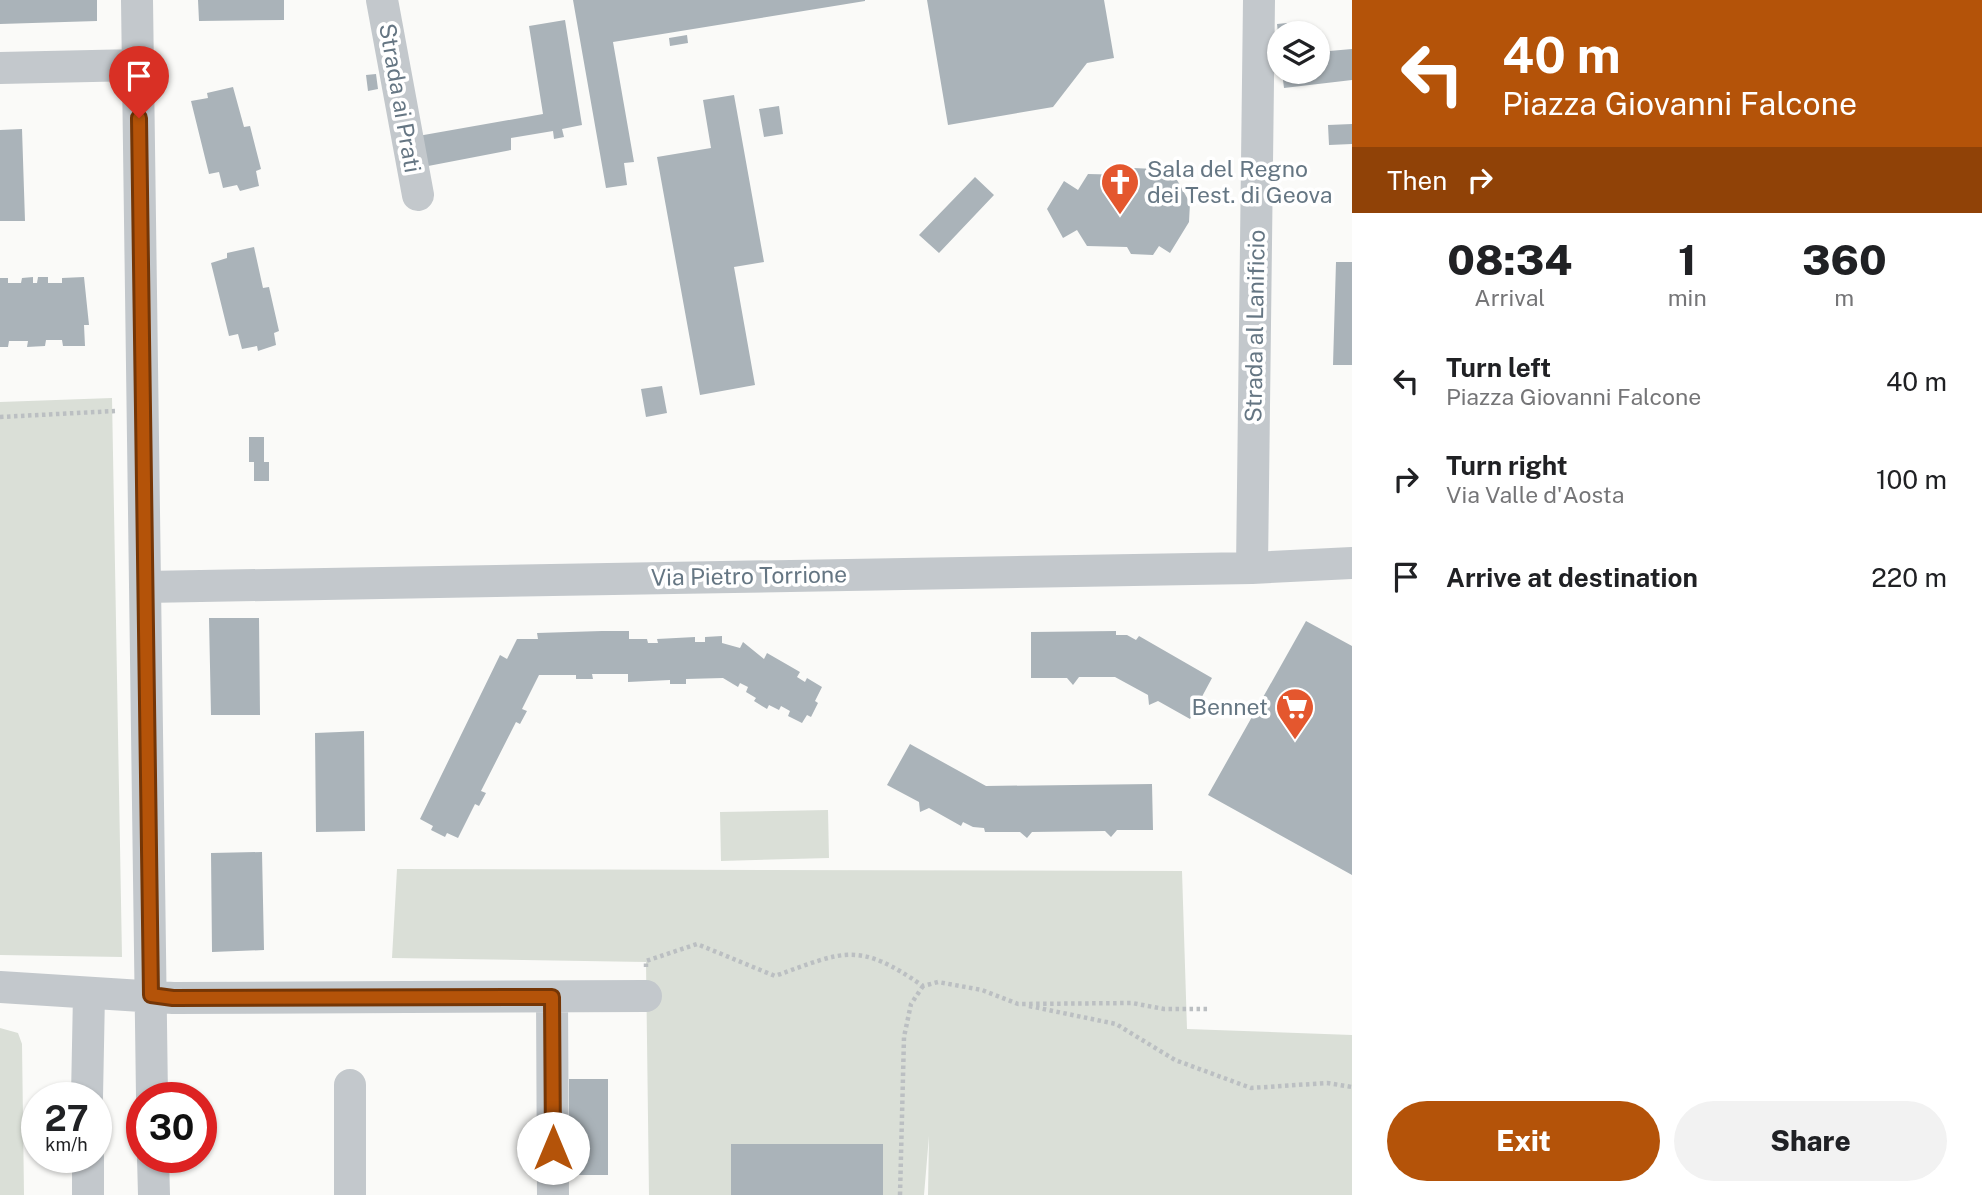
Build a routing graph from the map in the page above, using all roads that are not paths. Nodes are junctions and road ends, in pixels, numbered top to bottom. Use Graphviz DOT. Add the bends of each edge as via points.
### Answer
graph roads {
  1 [pos="137,0"];
  2 [pos="382,0"];
  3 [pos="1259,0"];
  4 [pos="138,65"];
  5 [pos="0,68"];
  6 [pos="418,195"];
  7 [pos="1352,564"];
  8 [pos="1252,568"];
  9 [pos="145,587"];
  10 [pos="0,987"];
  11 [pos="89,995"];
  12 [pos="151,995"];
  13 [pos="646,996"];
  14 [pos="552,997"];
  15 [pos="87,1082"];
  16 [pos="152,1082"];
  17 [pos="350,1085"];
  18 [pos="88,1173"];
  19 [pos="153,1173"];
  20 [pos="88,1195"];
  21 [pos="154,1195"];
  22 [pos="351,1195"];
  23 [pos="554,1195"];
  1 -- 4 [label="street"];
  2 -- 6 [label="street, Strada ai Prati"];
  3 -- 8 [label="street, Strada al Lanificio"];
  4 -- 5 [label="street"];
  4 -- 9 [label="street"];
  7 -- 8 [label="street, Via Pietro Torrione"];
  8 -- 9 [label="street, Via Pietro Torrione"];
  9 -- 12 [label="street"];
  10 -- 11 [label="street"];
  11 -- 12 [label="street"];
  11 -- 15 [label="street"];
  12 -- 14 [label="street"];
  12 -- 16 [label="street"];
  13 -- 14 [label="street"];
  14 -- 23 [label="street"];
  17 -- 22 [label="street"];
  18 -- 20 [label="street"];
  19 -- 21 [label="street"];
}
